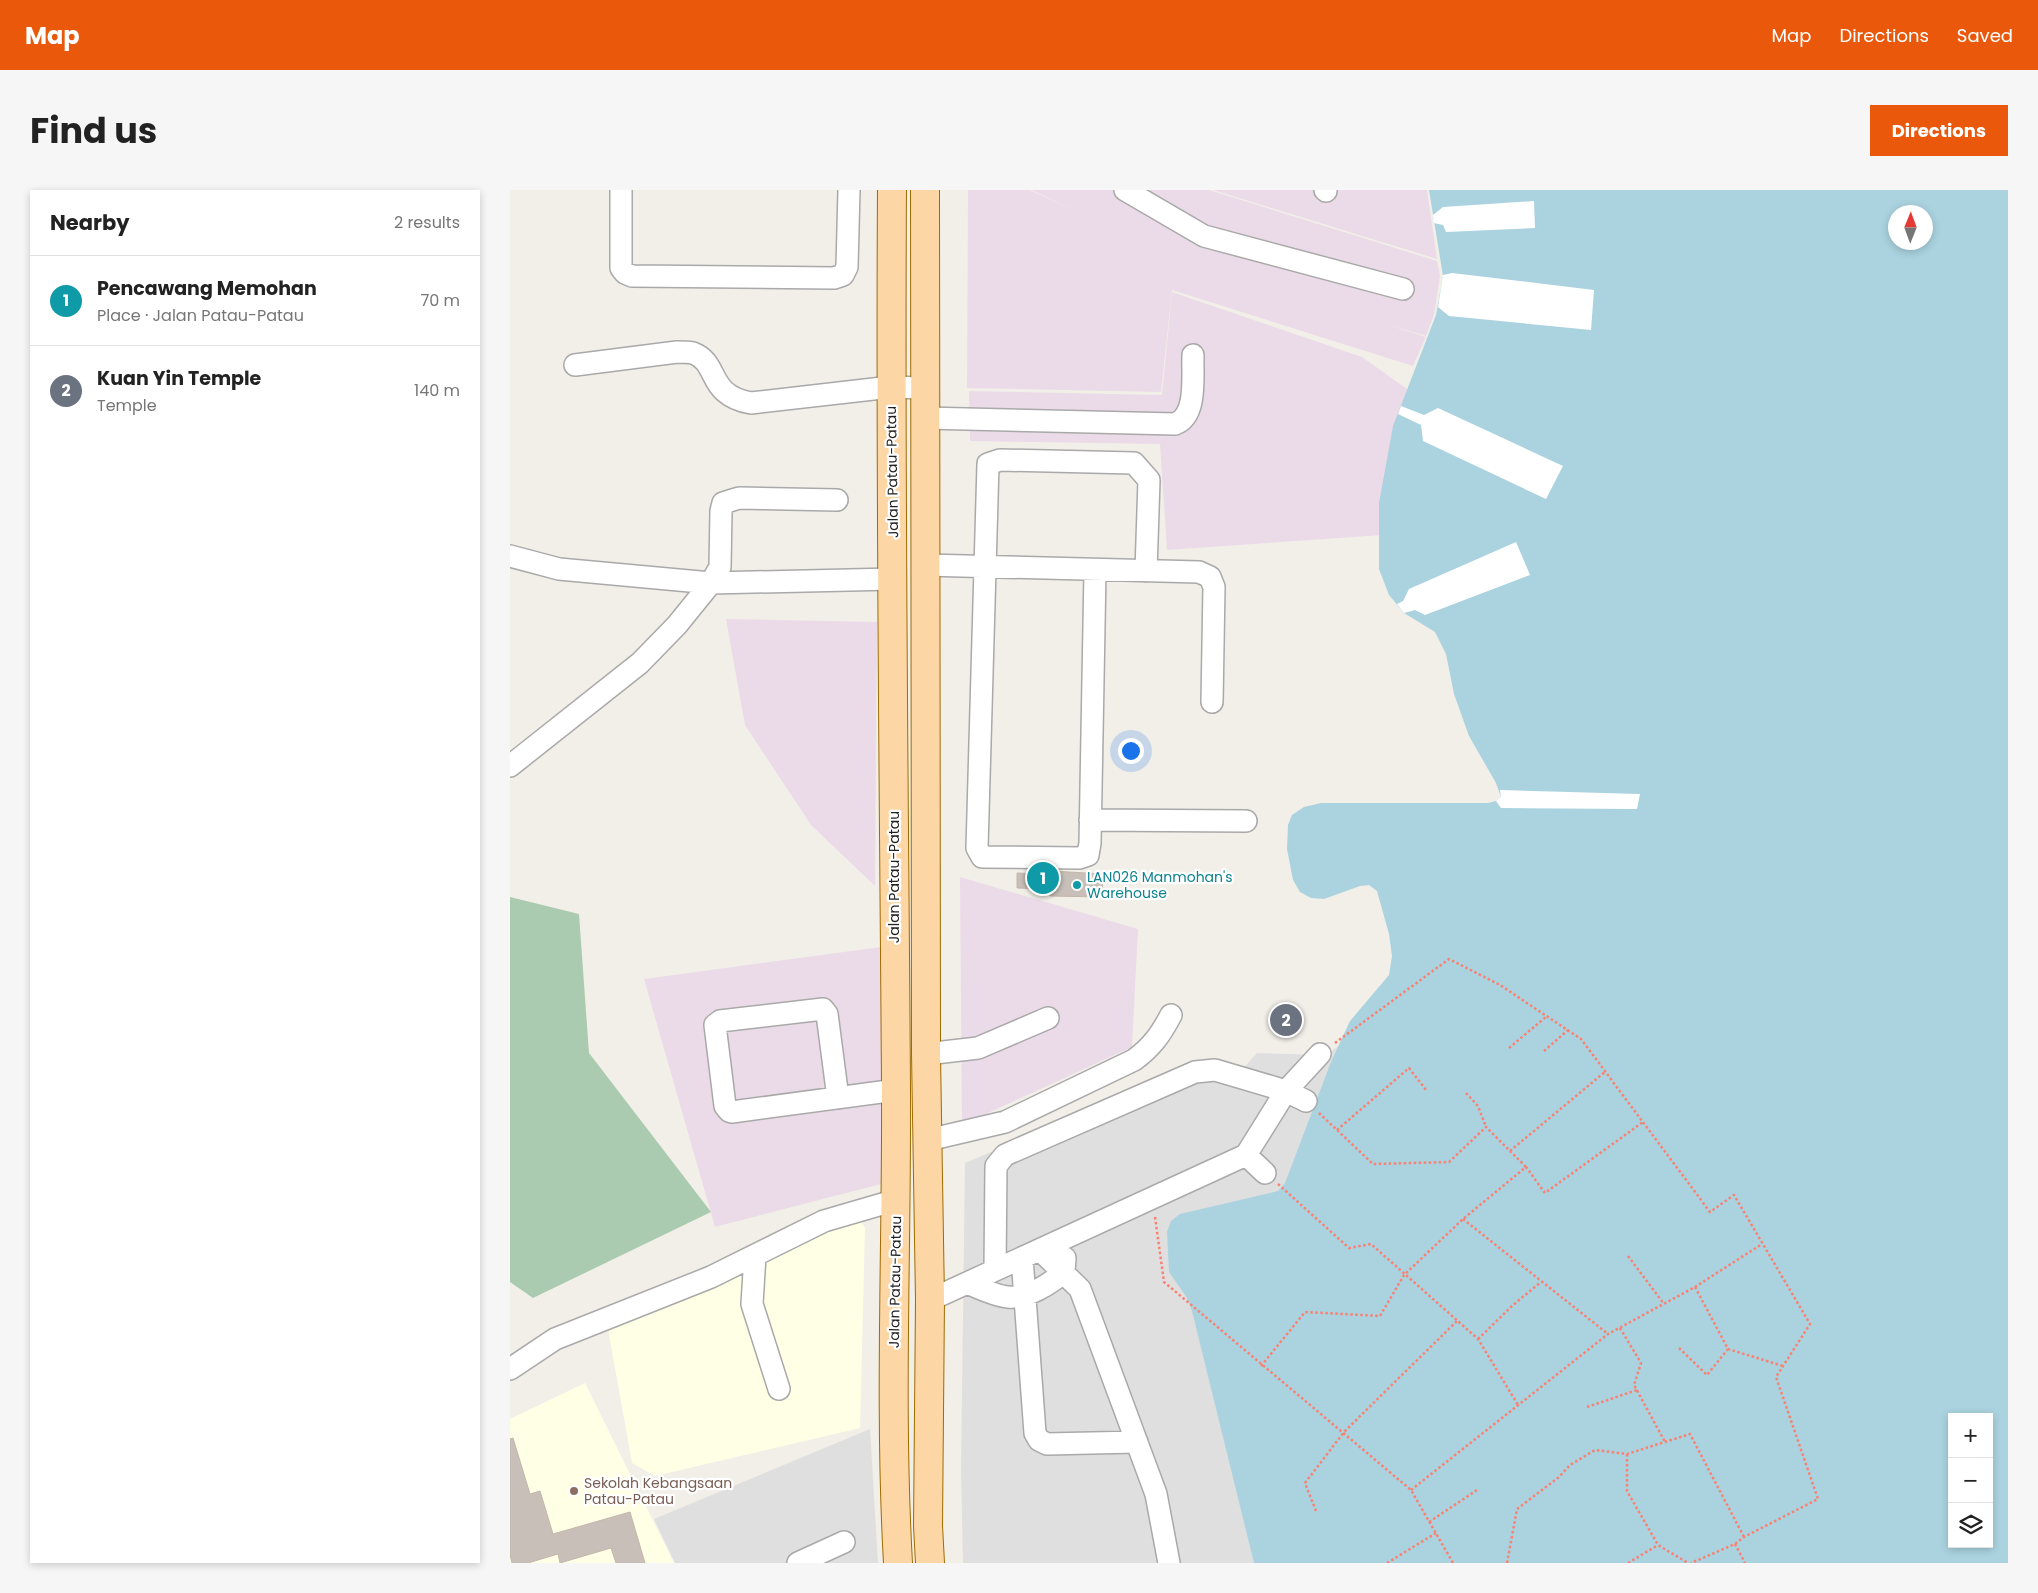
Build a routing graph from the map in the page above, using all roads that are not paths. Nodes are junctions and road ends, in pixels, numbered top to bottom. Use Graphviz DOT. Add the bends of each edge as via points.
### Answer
graph roads {
  1 [pos="621,190"];
  2 [pos="849,190"];
  3 [pos="892,190"];
  4 [pos="925,190"];
  5 [pos="1125,190"];
  6 [pos="1404,289"];
  7 [pos="1193,355"];
  8 [pos="574,365"];
  9 [pos="891,388"];
  10 [pos="924,388"];
  11 [pos="925,418"];
  12 [pos="837,500"];
  13 [pos="510,556"];
  14 [pos="925,565"];
  15 [pos="984,567"];
  16 [pos="1095,571"];
  17 [pos="1146,571"];
  18 [pos="893,579"];
  19 [pos="710,584"];
  20 [pos="1212,702"];
  21 [pos="510,766"];
  22 [pos="1090,820"];
  23 [pos="1246,821"];
  24 [pos="1171,1014"];
  25 [pos="1048,1018"];
  26 [pos="926,1054"];
  27 [pos="1320,1054"];
  28 [pos="896,1090"];
  29 [pos="1286,1091"];
  30 [pos="838,1098"];
  31 [pos="1306,1101"];
  32 [pos="928,1140"];
  33 [pos="1246,1154"];
  34 [pos="1265,1173"];
  35 [pos="896,1200"];
  36 [pos="1068,1237"];
  37 [pos="1031,1254"];
  38 [pos="755,1256"];
  39 [pos="995,1270"];
  40 [pos="1064,1272"];
  41 [pos="967,1283"];
  42 [pos="1025,1295"];
  43 [pos="930,1300"];
  44 [pos="510,1369"];
  45 [pos="779,1389"];
  46 [pos="1137,1442"];
  47 [pos="844,1542"];
  48 [pos="798,1563"];
  49 [pos="898,1563"];
  50 [pos="930,1563"];
  51 [pos="1169,1563"];
  1 -- 2 [label="street" via="621,268 632,276 834,278 843,275 847,267"];
  3 -- 9 [label="main road, Jalan Patau-Patau"];
  4 -- 10 [label="main road"];
  5 -- 6 [label="street" via="1204,236"];
  7 -- 11 [label="street" via="1189,412 1175,424"];
  8 -- 9 [label="street" via="677,352 693,353 706,362 720,390 737,401 751,403"];
  9 -- 10 [label="street"];
  9 -- 18 [label="main road, Jalan Patau-Patau"];
  10 -- 11 [label="main road"];
  11 -- 14 [label="main road"];
  12 -- 19 [label="street" via="739,498 723,503 720,567"];
  13 -- 19 [label="street" via="559,569"];
  14 -- 15 [label="street"];
  14 -- 26 [label="main road"];
  15 -- 16 [label="street"];
  15 -- 17 [label="street" via="988,464 1000,460 1134,463 1149,480"];
  15 -- 22 [label="street" via="977,848 982,857 1079,858 1088,855"];
  16 -- 17 [label="street"];
  16 -- 22 [label="street"];
  17 -- 20 [label="street" via="1199,572 1210,577 1214,587"];
  18 -- 19 [label="street"];
  18 -- 28 [label="main road, Jalan Patau-Patau"];
  19 -- 21 [label="street" via="677,625 640,662"];
  22 -- 23 [label="street"];
  24 -- 32 [label="street" via="1162,1034 1134,1060 1005,1122"];
  25 -- 26 [label="street" via="978,1048"];
  26 -- 32 [label="main road"];
  27 -- 29 [label="street"];
  28 -- 30 [label="street"];
  28 -- 35 [label="main road, Jalan Patau-Patau"];
  29 -- 31 [label="street"];
  29 -- 33 [label="street"];
  29 -- 39 [label="street" via="1215,1070 1204,1070 1005,1155 996,1166"];
  30 -- 30 [label="street" via="729,1111 725,1106 715,1025 823,1009 827,1014"];
  32 -- 43 [label="main road"];
  33 -- 34 [label="street"];
  33 -- 36 [label="street"];
  35 -- 38 [label="street" via="824,1221"];
  35 -- 49 [label="main road, Jalan Patau-Patau" via="893,1416"];
  36 -- 37 [label="street"];
  36 -- 40 [label="street"];
  37 -- 39 [label="street"];
  37 -- 40 [label="street"];
  37 -- 42 [label="street"];
  38 -- 44 [label="street" via="555,1339"];
  38 -- 45 [label="street" via="752,1304"];
  39 -- 41 [label="street"];
  40 -- 42 [label="street" via="1054,1281"];
  40 -- 46 [label="street" via="1080,1289"];
  41 -- 42 [label="street" via="1008,1297"];
  41 -- 43 [label="street"];
  42 -- 46 [label="street" via="1035,1433 1039,1440 1047,1444"];
  43 -- 50 [label="main road"];
  46 -- 51 [label="street" via="1156,1494"];
  47 -- 48 [label="street"];
}
